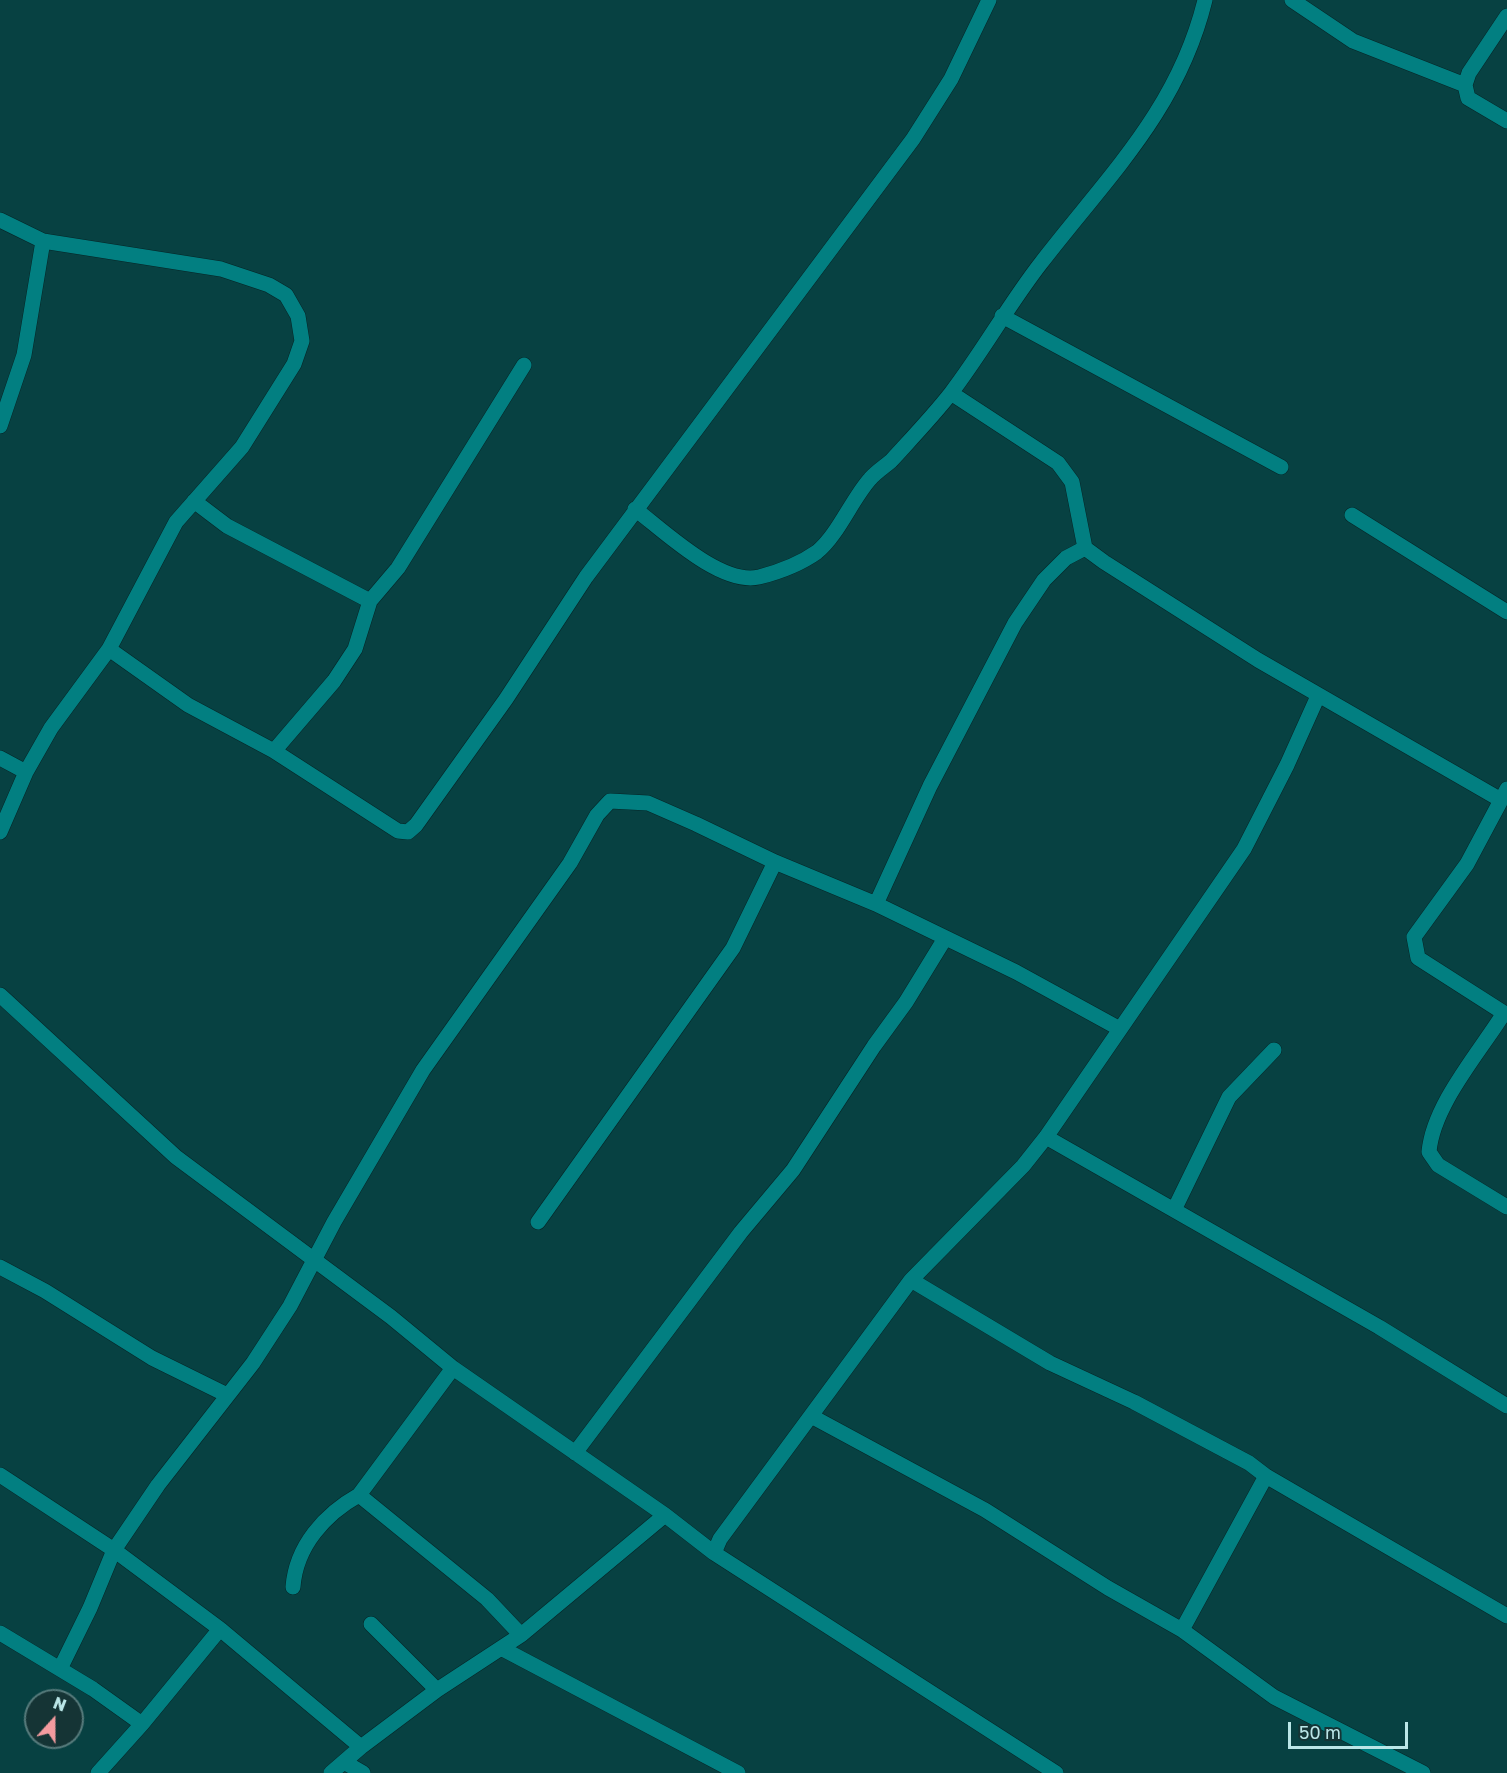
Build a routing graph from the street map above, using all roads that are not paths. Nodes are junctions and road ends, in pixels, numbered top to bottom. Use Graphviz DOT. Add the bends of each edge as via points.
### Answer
graph roads {
  1 [pos="989,0"];
  2 [pos="1205,0"];
  3 [pos="1292,0"];
  4 [pos="1507,16"];
  5 [pos="1465,85"];
  6 [pos="1507,121"];
  7 [pos="0,220"];
  8 [pos="43,241"];
  9 [pos="1002,316"];
  10 [pos="524,365"];
  11 [pos="951,393"];
  12 [pos="0,426"];
  13 [pos="1281,467"];
  14 [pos="195,501"];
  15 [pos="635,509"];
  16 [pos="1352,515"];
  17 [pos="1085,548"];
  18 [pos="370,601"];
  19 [pos="1507,612"];
  20 [pos="109,649"];
  21 [pos="1318,696"];
  22 [pos="274,751"];
  23 [pos="0,758"];
  24 [pos="26,772"];
  25 [pos="1504,795"];
  26 [pos="0,832"];
  27 [pos="774,862"];
  28 [pos="876,904"];
  29 [pos="944,939"];
  30 [pos="0,995"];
  31 [pos="1505,1014"];
  32 [pos="1120,1029"];
  33 [pos="1274,1050"];
  34 [pos="1046,1137"];
  35 [pos="1507,1207"];
  36 [pos="1174,1210"];
  37 [pos="538,1222"];
  38 [pos="315,1262"];
  39 [pos="0,1267"];
  40 [pos="911,1280"];
  41 [pos="453,1368"];
  42 [pos="227,1395"];
  43 [pos="1507,1406"];
  44 [pos="811,1416"];
  45 [pos="575,1453"];
  46 [pos="0,1475"];
  47 [pos="1266,1476"];
  48 [pos="359,1495"];
  49 [pos="664,1515"];
  50 [pos="114,1550"];
  51 [pos="714,1553"];
  52 [pos="293,1587"];
  53 [pos="1507,1616"];
  54 [pos="371,1624"];
  55 [pos="219,1629"];
  56 [pos="1182,1630"];
  57 [pos="0,1633"];
  58 [pos="521,1635"];
  59 [pos="501,1648"];
  60 [pos="60,1669"];
  61 [pos="437,1690"];
  62 [pos="142,1724"];
  63 [pos="361,1747"];
  64 [pos="344,1762"];
  65 [pos="98,1773"];
  66 [pos="331,1773"];
  67 [pos="363,1773"];
  68 [pos="738,1773"];
  69 [pos="1056,1773"];
  70 [pos="1423,1773"];
  1 -- 15 [label="street" via="951,79 913,139"];
  2 -- 9 [label="street" via="1197,31 1156,116 1133,151"];
  3 -- 5 [label="street" via="1353,41"];
  4 -- 5 [label="street"];
  5 -- 6 [label="street" via="1468,98"];
  7 -- 8 [label="street"];
  8 -- 12 [label="street" via="24,355"];
  8 -- 14 [label="street" via="221,269 286,295 298,315 302,341 294,364 242,447"];
  9 -- 11 [label="street"];
  9 -- 13 [label="street"];
  10 -- 18 [label="street" via="398,568"];
  11 -- 15 [label="street" via="890,462 870,478 818,551 792,567 756,578 727,574 696,556"];
  11 -- 17 [label="street" via="1058,463 1072,482"];
  14 -- 18 [label="street" via="227,526"];
  14 -- 20 [label="street" via="176,522"];
  15 -- 22 [label="street" via="506,699 408,832 383,822"];
  16 -- 19 [label="street"];
  17 -- 21 [label="street"];
  17 -- 28 [label="street" via="1066,558 1044,580 1015,623 939,767"];
  18 -- 22 [label="street" via="355,649 345,665"];
  20 -- 22 [label="street" via="188,705"];
  20 -- 24 [label="street" via="51,728"];
  21 -- 25 [label="street"];
  21 -- 32 [label="street" via="1244,849"];
  23 -- 24 [label="street"];
  24 -- 26 [label="street"];
  25 -- 31 [label="street" via="1467,864 1414,937 1418,958"];
  27 -- 28 [label="street"];
  27 -- 37 [label="street" via="728,956"];
  27 -- 38 [label="street" via="648,803 610,801 423,1070 334,1222"];
  28 -- 29 [label="street"];
  29 -- 32 [label="street" via="1016,972"];
  29 -- 45 [label="street" via="793,1170 741,1232"];
  30 -- 38 [label="street" via="176,1157"];
  31 -- 35 [label="street" via="1445,1104 1429,1152 1438,1165"];
  32 -- 34 [label="street"];
  33 -- 36 [label="street" via="1229,1097"];
  34 -- 36 [label="street"];
  34 -- 40 [label="street" via="1023,1166"];
  36 -- 43 [label="street" via="1380,1327"];
  38 -- 41 [label="street"];
  38 -- 42 [label="street" via="253,1363"];
  39 -- 42 [label="street" via="152,1358"];
  40 -- 44 [label="street"];
  40 -- 47 [label="street" via="1050,1363 1210,1442"];
  41 -- 45 [label="street"];
  41 -- 48 [label="street"];
  42 -- 50 [label="street"];
  44 -- 51 [label="street" via="720,1539"];
  44 -- 56 [label="street" via="985,1510"];
  45 -- 49 [label="street"];
  46 -- 50 [label="street"];
  47 -- 53 [label="street"];
  47 -- 56 [label="street"];
  48 -- 52 [label="street" via="338,1507 314,1532 294,1570"];
  48 -- 58 [label="street" via="479,1592"];
  49 -- 51 [label="street"];
  49 -- 58 [label="street"];
  50 -- 55 [label="street"];
  50 -- 60 [label="street"];
  51 -- 69 [label="street"];
  54 -- 61 [label="street"];
  55 -- 62 [label="street"];
  55 -- 63 [label="street"];
  56 -- 70 [label="street" via="1274,1696"];
  57 -- 60 [label="street"];
  58 -- 59 [label="street"];
  59 -- 61 [label="street"];
  59 -- 68 [label="street"];
  60 -- 62 [label="street"];
  61 -- 63 [label="street"];
  62 -- 65 [label="street"];
  63 -- 64 [label="street"];
  64 -- 66 [label="street"];
  64 -- 67 [label="street"];
}
